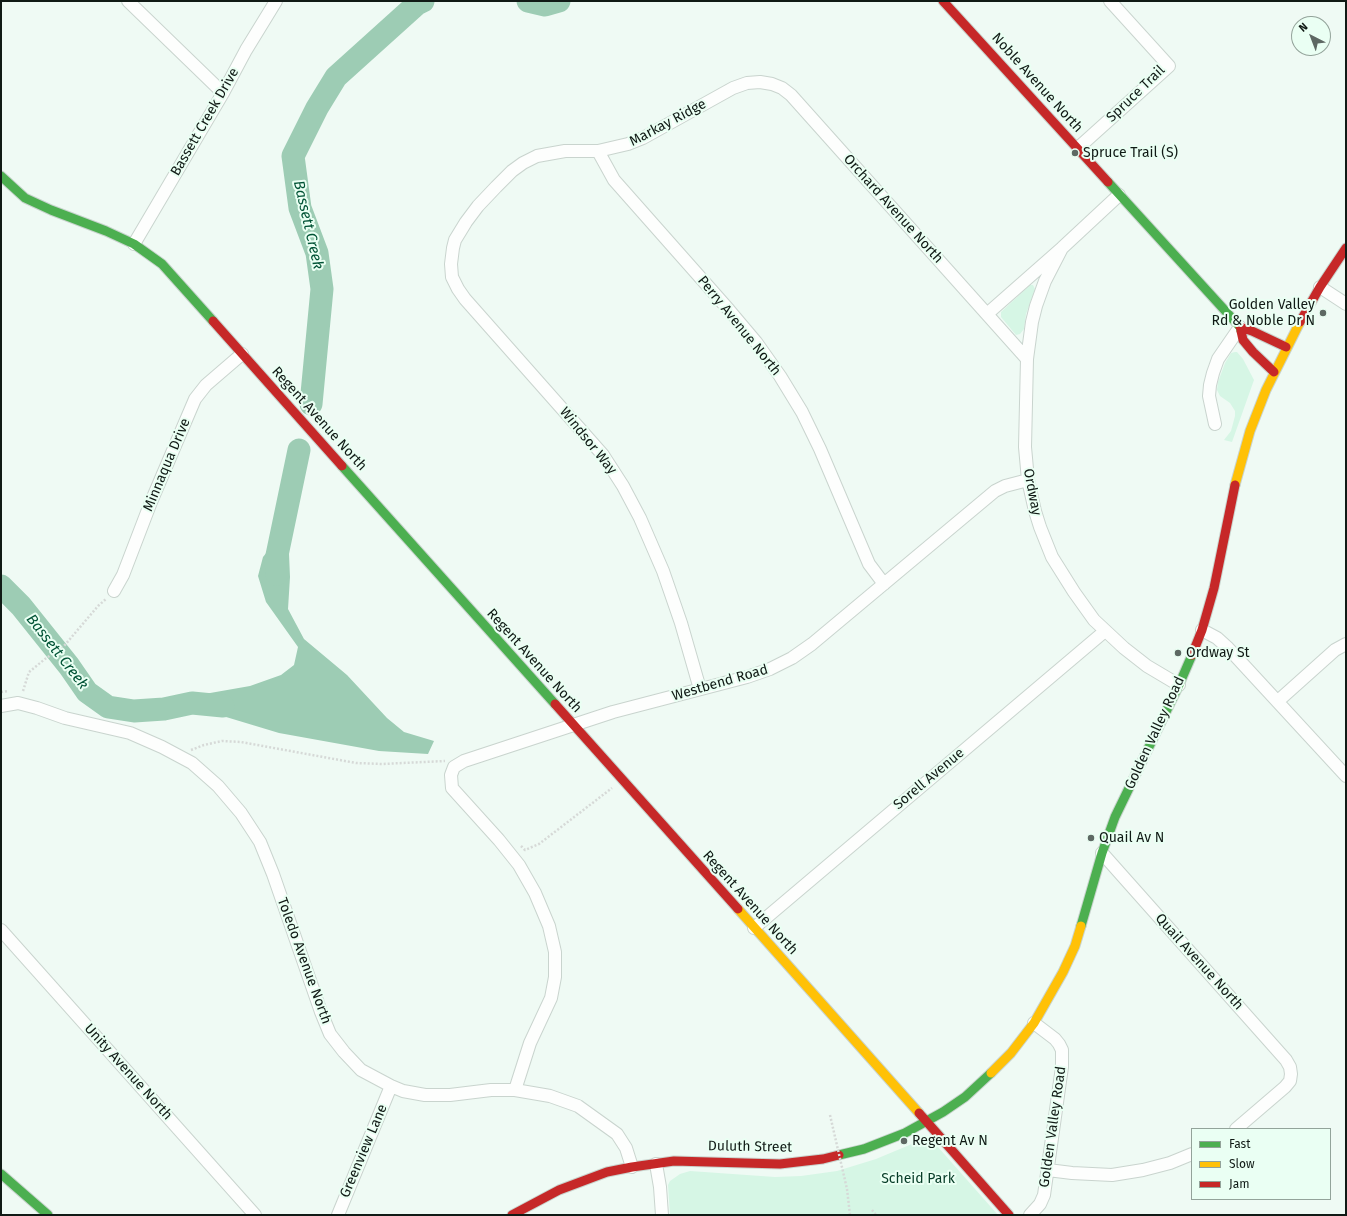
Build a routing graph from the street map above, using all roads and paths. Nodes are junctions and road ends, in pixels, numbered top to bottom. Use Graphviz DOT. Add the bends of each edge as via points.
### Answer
graph roads {
  1 [pos="128,1"];
  2 [pos="276,1"];
  3 [pos="943,1"];
  4 [pos="1110,1"];
  5 [pos="747,83"];
  6 [pos="223,93"];
  7 [pos="1078,148"];
  8 [pos="598,151"];
  9 [pos="1,176"];
  10 [pos="1119,195"];
  11 [pos="134,244"];
  12 [pos="1062,248"];
  13 [pos="1346,248"];
  14 [pos="451,264"];
  15 [pos="1320,287"];
  16 [pos="1346,304"];
  17 [pos="986,314"];
  18 [pos="1240,327"];
  19 [pos="1286,346"];
  20 [pos="242,354"];
  21 [pos="1027,359"];
  22 [pos="1274,372"];
  23 [pos="1215,424"];
  24 [pos="1028,480"];
  25 [pos="884,584"];
  26 [pos="114,592"];
  27 [pos="1202,630"];
  28 [pos="1105,631"];
  29 [pos="1346,644"];
  30 [pos="1178,685"];
  31 [pos="700,690"];
  32 [pos="9,691"];
  33 [pos="16,691"];
  34 [pos="23,691"];
  35 [pos="1,692"];
  36 [pos="29,694"];
  37 [pos="1278,701"];
  38 [pos="1,706"];
  39 [pos="573,725"];
  40 [pos="186,747"];
  41 [pos="454,767"];
  42 [pos="1346,776"];
  43 [pos="614,787"];
  44 [pos="520,845"];
  45 [pos="1102,853"];
  46 [pos="754,928"];
  47 [pos="1,930"];
  48 [pos="1034,1023"];
  49 [pos="391,1086"];
  50 [pos="515,1090"];
  51 [pos="830,1114"];
  52 [pos="927,1122"];
  53 [pos="1237,1128"];
  54 [pos="1191,1154"];
  55 [pos="656,1164"];
  56 [pos="632,1167"];
  57 [pos="1048,1170"];
  58 [pos="1,1174"];
  59 [pos="872,1210"];
  60 [pos="521,1212"];
  61 [pos="48,1215"];
  62 [pos="255,1215"];
  63 [pos="338,1215"];
  64 [pos="512,1215"];
  65 [pos="662,1215"];
  66 [pos="850,1215"];
  67 [pos="876,1215"];
  68 [pos="1009,1215"];
  69 [pos="1030,1215"];
  1 -- 6 [label="street"];
  2 -- 6 [label="street, Bassett Creek Drive"];
  3 -- 7 [label="main road, Noble Avenue North"];
  4 -- 7 [label="street, Spruce Trail" via="1169,66"];
  5 -- 8 [label="street, Markay Ridge" via="733,88 643,138"];
  5 -- 17 [label="street, Orchard Avenue North" via="772,84 791,95"];
  6 -- 11 [label="street, Bassett Creek Drive"];
  7 -- 10 [label="main road, Noble Avenue North"];
  8 -- 14 [label="street, Markay Ridge" via="537,156 512,171 466,222 453,248"];
  8 -- 25 [label="street, Perry Avenue North" via="614,180 729,310 780,376 820,449 869,564"];
  9 -- 11 [label="main road, Regent Avenue North" via="25,198"];
  10 -- 12 [label="street, Ordway"];
  10 -- 18 [label="main road, Noble Avenue North"];
  11 -- 20 [label="main road, Regent Avenue North" via="162,264"];
  12 -- 17 [label="street, Ordway"];
  12 -- 21 [label="street, Ordway" via="1045,281 1036,306"];
  13 -- 15 [label="main road, Golden Valley Road"];
  14 -- 31 [label="street, Windsor Way" via="452,277 465,299 603,455 623,486 666,578"];
  15 -- 16 [label="street"];
  15 -- 19 [label="main road, Golden Valley Road"];
  17 -- 21 [label="street, Orchard Avenue North"];
  18 -- 19 [label="main road, Noble Avenue North"];
  18 -- 22 [label="main road, Noble Avenue North" via="1244,340 1253,352"];
  18 -- 23 [label="street" via="1221,355 1213,373 1209,396"];
  19 -- 22 [label="main road, Golden Valley Road"];
  20 -- 26 [label="street, Minnaqua Drive" via="206,385 195,399"];
  20 -- 39 [label="main road, Regent Avenue North"];
  21 -- 24 [label="street, Ordway" via="1024,432"];
  22 -- 27 [label="main road, Golden Valley Road" via="1250,431 1238,474 1214,588"];
  24 -- 25 [label="street, Westbend Road" via="995,491"];
  24 -- 28 [label="street, Ordway" via="1040,527 1052,557 1074,592"];
  25 -- 31 [label="street, Westbend Road" via="792,658 770,669"];
  26 -- 34 [label="path" via="98,606 64,646 29,672"];
  27 -- 30 [label="main road, Golden Valley Road"];
  27 -- 37 [label="street" via="1228,648"];
  28 -- 30 [label="street, Ordway" via="1147,666"];
  28 -- 46 [label="street, Sorell Avenue"];
  29 -- 37 [label="street" via="1335,650"];
  30 -- 45 [label="main road, Golden Valley Road" via="1115,817"];
  31 -- 39 [label="street, Westbend Road"];
  32 -- 35 [label="path"];
  33 -- 34 [label="path"];
  34 -- 36 [label="path"];
  37 -- 42 [label="street"];
  38 -- 49 [label="street, Toledo Avenue North" via="18,703 65,718 130,733 162,746 192,763 218,786 241,813 260,842 330,1034 361,1070"];
  39 -- 41 [label="street, Westbend Road" via="464,761"];
  39 -- 46 [label="main road, Regent Avenue North"];
  40 -- 41 [label="path" via="191,750 222,741 241,742 356,763 448,761"];
  41 -- 50 [label="street" via="451,775 452,788 500,840 519,866 535,893 549,926 555,952 555,977 551,998 530,1043"];
  43 -- 44 [label="path" via="539,844 525,850"];
  45 -- 48 [label="main road, Golden Valley Road" via="1075,946"];
  45 -- 53 [label="street, Quail Avenue North" via="1290,1067 1290,1081 1286,1087"];
  46 -- 52 [label="main road, Regent Avenue North"];
  47 -- 62 [label="street, Unity Avenue North"];
  48 -- 52 [label="main road, Duluth Street" via="1011,1053 990,1074 965,1097"];
  48 -- 57 [label="street, Golden Valley Road" via="1056,1038 1063,1058"];
  49 -- 50 [label="street, Toledo Avenue North" via="425,1095"];
  49 -- 63 [label="street, Greenview Lane"];
  50 -- 56 [label="street, Toledo Avenue North" via="550,1096 578,1106 617,1134 626,1148"];
  51 -- 66 [label="path, bridge" via="847,1189"];
  52 -- 55 [label="main road, Duluth Street" via="864,1149 823,1159 780,1164 706,1161"];
  52 -- 68 [label="main road, Regent Avenue North"];
  54 -- 57 [label="street" via="1170,1163 1112,1175"];
  55 -- 56 [label="main road, Duluth Street"];
  55 -- 65 [label="street"];
  56 -- 60 [label="main road, Duluth Street" via="607,1172 559,1190"];
  57 -- 69 [label="street, Golden Valley Road" via="1044,1195"];
  58 -- 61 [label="main road"];
  59 -- 67 [label="path"];
  60 -- 64 [label="main road, Duluth Street"];
}
